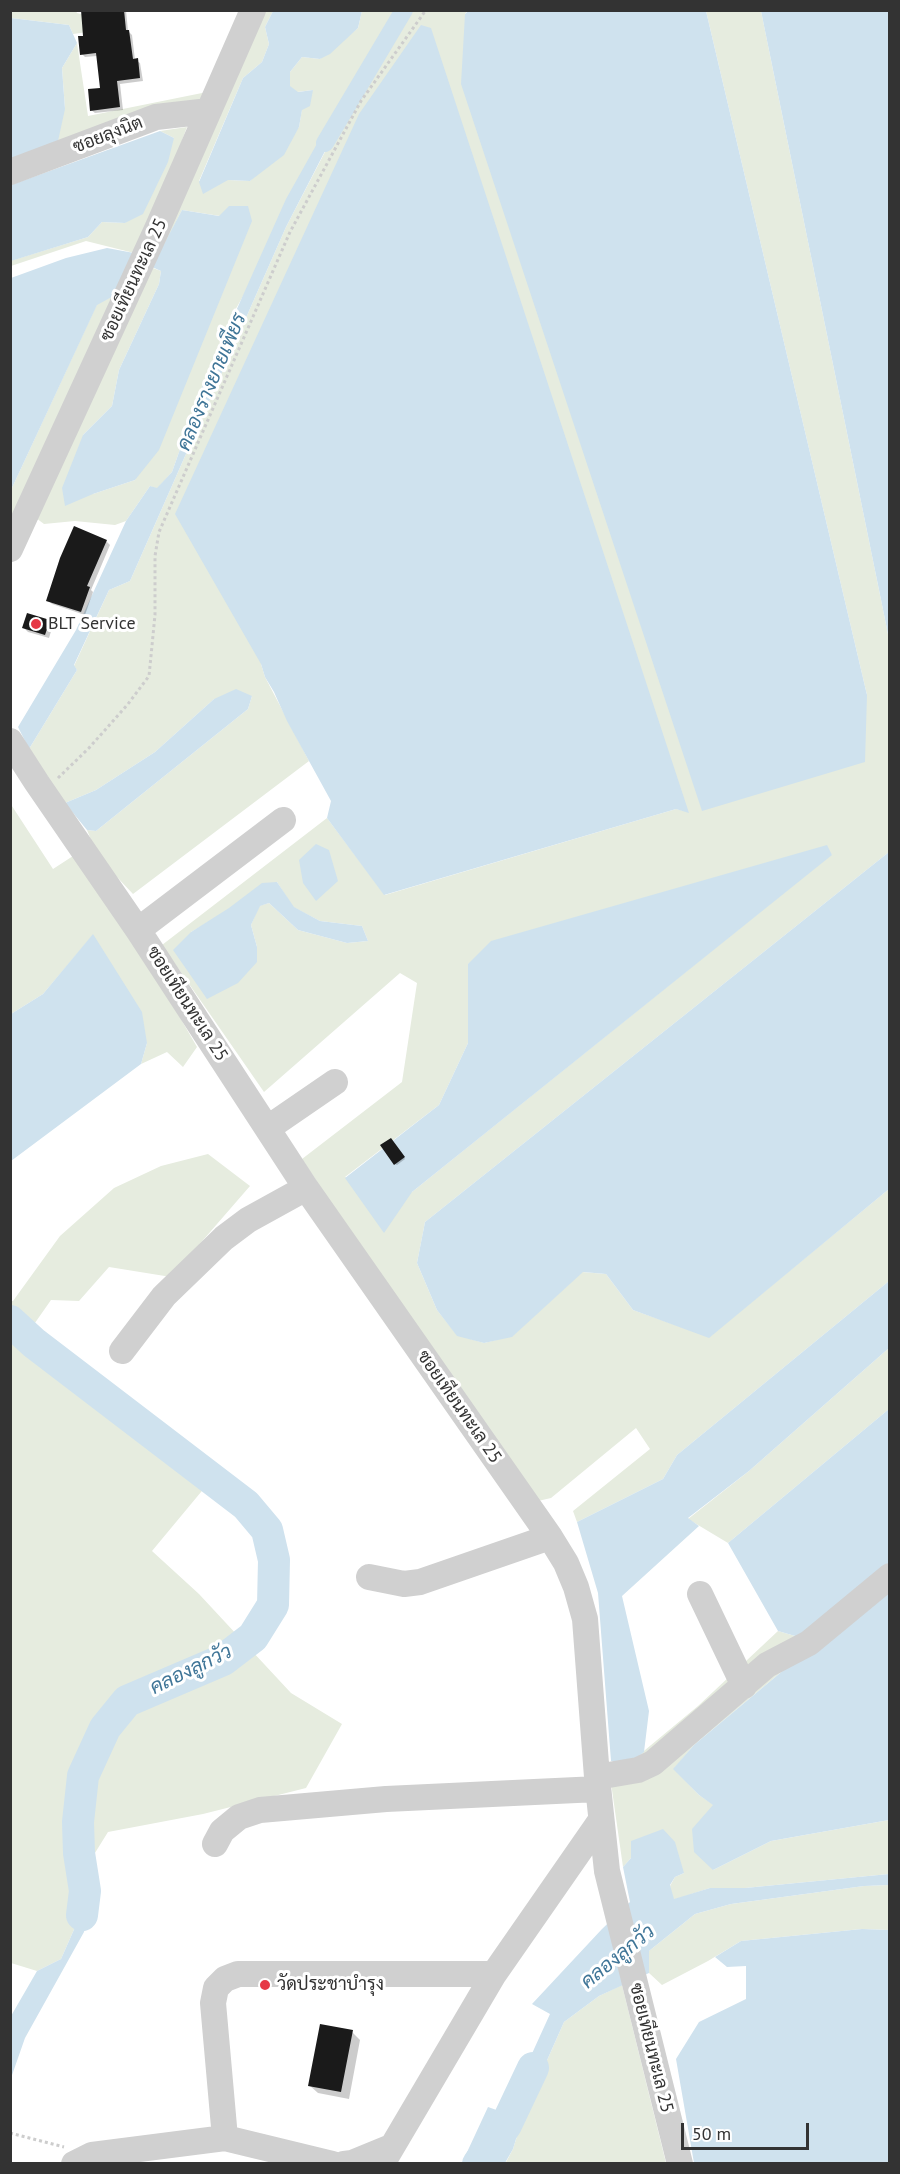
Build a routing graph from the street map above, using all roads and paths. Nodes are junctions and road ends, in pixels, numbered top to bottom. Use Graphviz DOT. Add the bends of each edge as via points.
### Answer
graph roads {
  1 [pos="253,10"];
  2 [pos="426,10"];
  3 [pos="209,111"];
  4 [pos="10,172"];
  5 [pos="10,549"];
  6 [pos="14,746"];
  7 [pos="43,792"];
  8 [pos="283,820"];
  9 [pos="138,930"];
  10 [pos="335,1083"];
  11 [pos="268,1128"];
  12 [pos="298,1175"];
  13 [pos="122,1351"];
  14 [pos="550,1538"];
  15 [pos="890,1576"];
  16 [pos="369,1577"];
  17 [pos="700,1594"];
  18 [pos="744,1686"];
  19 [pos="597,1783"];
  20 [pos="601,1820"];
  21 [pos="215,1844"];
  22 [pos="494,1974"];
  23 [pos="10,2133"];
  24 [pos="225,2138"];
  25 [pos="387,2156"];
  26 [pos="83,2159"];
  27 [pos="321,2162"];
  28 [pos="344,2163"];
  29 [pos="680,2163"];
  1 -- 3 [label="street, ซอยเทียนทะเล 25"];
  2 -- 7 [label="path" via="361,101 290,232 159,532 149,676 89,748"];
  3 -- 4 [label="street, ซอยลุงนิต" via="147,120"];
  3 -- 5 [label="street, ซอยเทียนทะเล 25"];
  6 -- 7 [label="street, ซอยเทียนทะเล 25"];
  7 -- 9 [label="street, ซอยเทียนทะเล 25"];
  8 -- 9 [label="street"];
  9 -- 11 [label="street, ซอยเทียนทะเล 25"];
  10 -- 11 [label="street"];
  11 -- 12 [label="street, ซอยเทียนทะเล 25"];
  12 -- 13 [label="street" via="164,1296"];
  12 -- 14 [label="street, ซอยเทียนทะเล 25"];
  14 -- 16 [label="street" via="420,1582 404,1584"];
  14 -- 19 [label="street, ซอยเทียนทะเล 25" via="573,1579 585,1619"];
  15 -- 18 [label="street" via="809,1643 767,1665"];
  17 -- 18 [label="street"];
  18 -- 19 [label="street" via="653,1763"];
  19 -- 20 [label="street, ซอยเทียนทะเล 25"];
  19 -- 21 [label="street" via="260,1810 239,1816 222,1831"];
  20 -- 22 [label="street"];
  20 -- 29 [label="street, ซอยเทียนทะเล 25" via="607,1872"];
  22 -- 24 [label="street" via="238,1974 225,1979 216,1988 213,2003"];
  22 -- 25 [label="street"];
  23 -- 26 [label="path"];
  24 -- 26 [label="street"];
  24 -- 27 [label="street"];
  25 -- 28 [label="street"];
}
